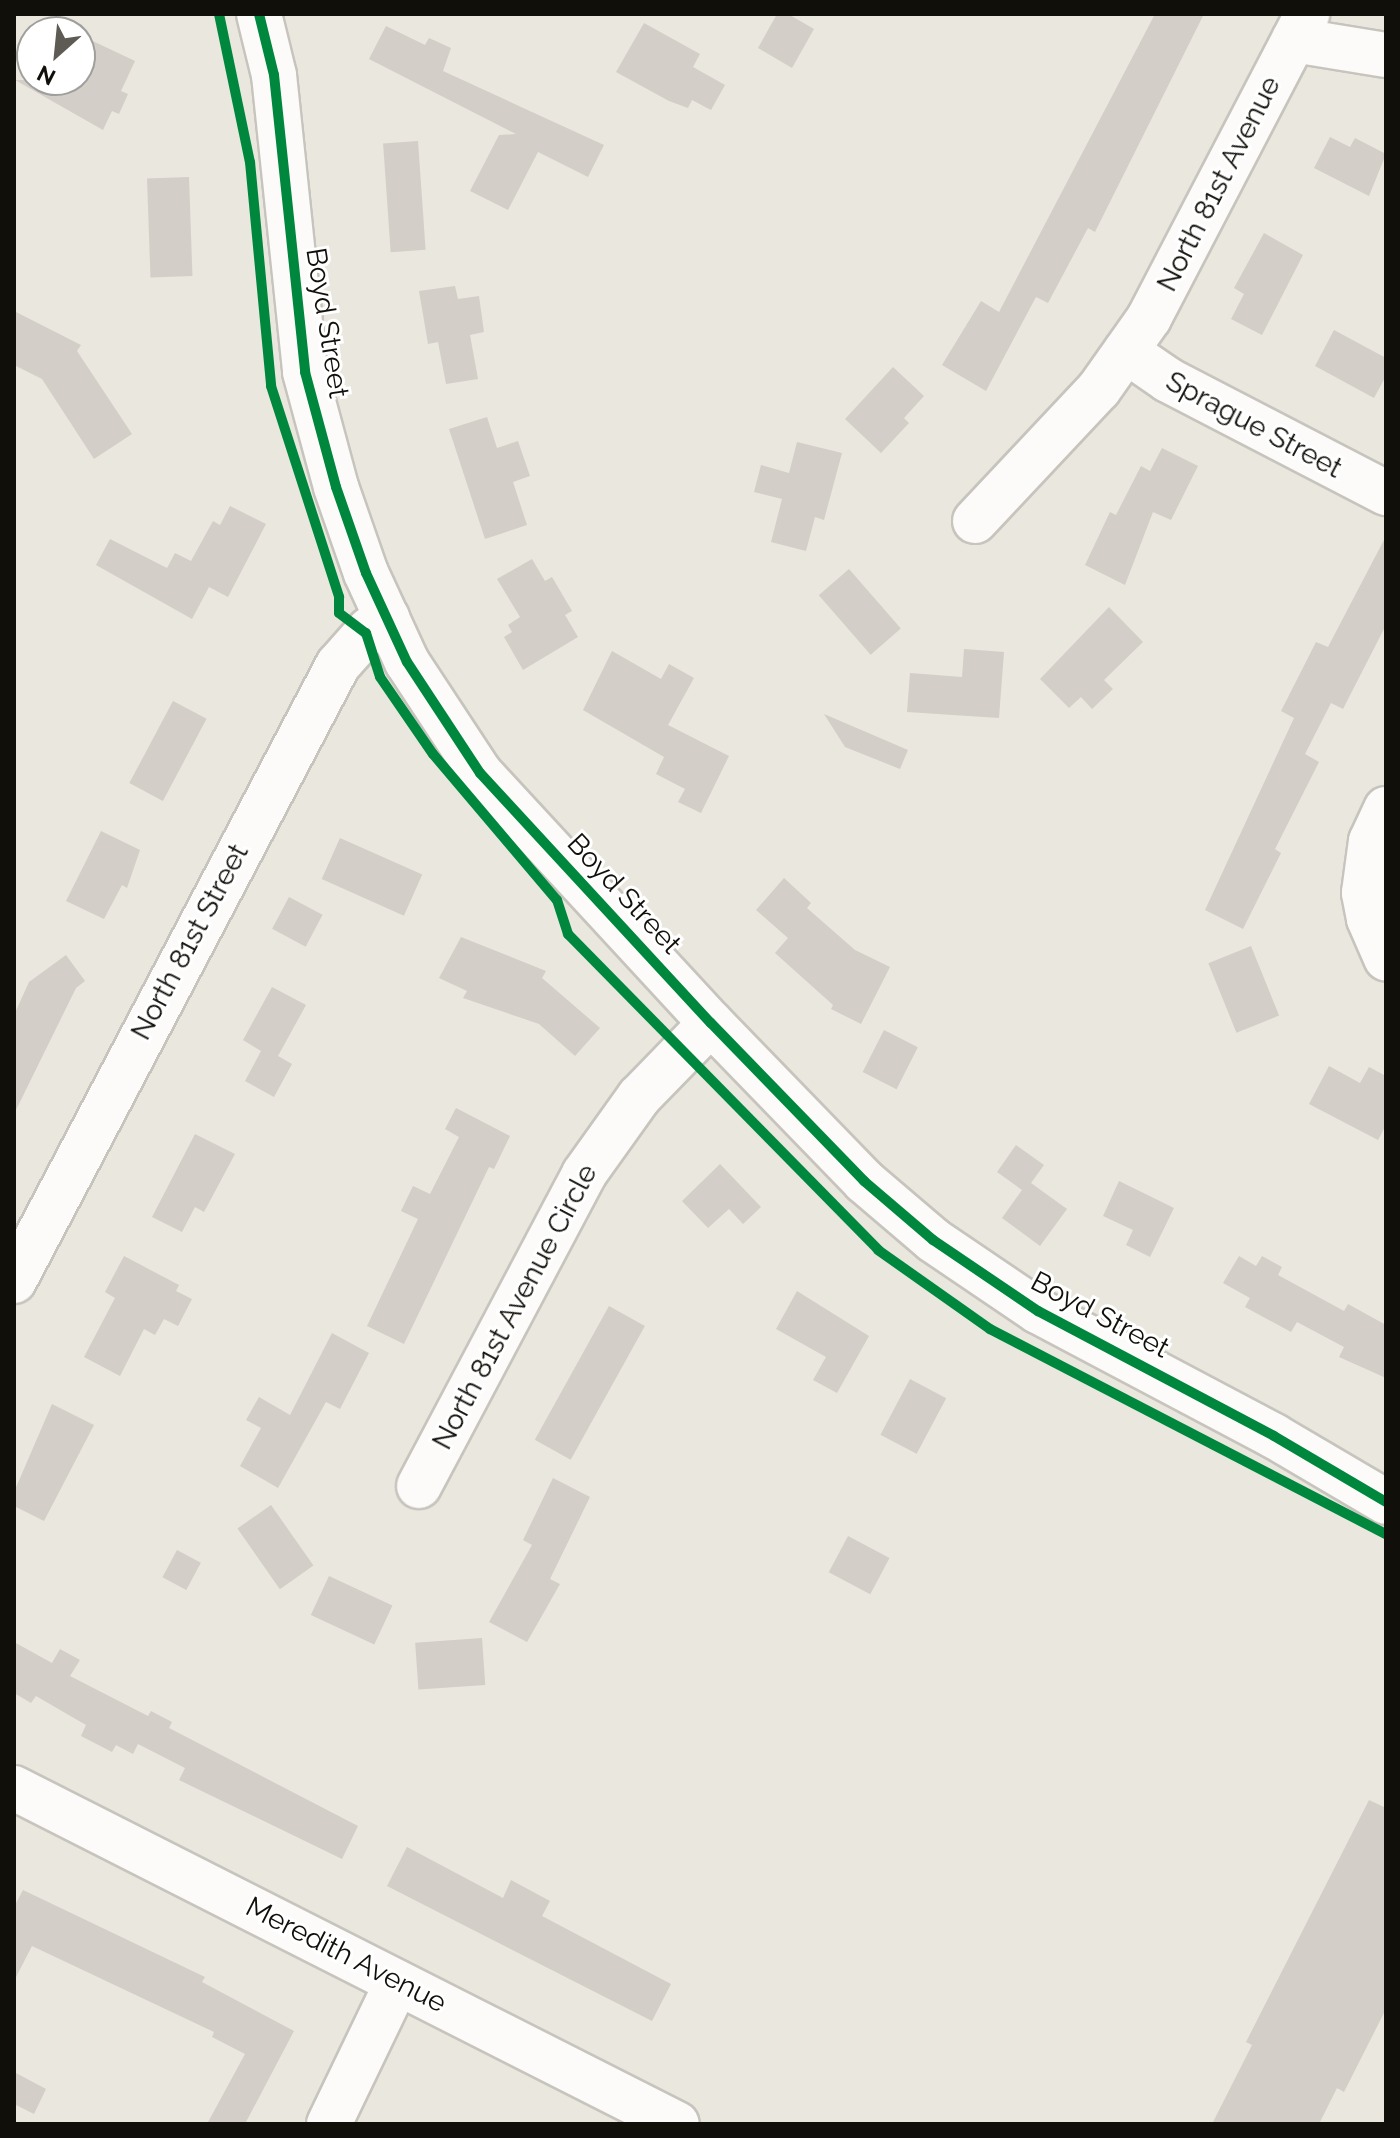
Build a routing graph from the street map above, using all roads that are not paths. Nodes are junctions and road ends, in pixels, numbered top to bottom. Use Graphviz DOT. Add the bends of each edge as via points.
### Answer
graph roads {
  1 [pos="267,22"];
  2 [pos="1300,27"];
  3 [pos="1386,55"];
  4 [pos="1126,351"];
  5 [pos="1386,493"];
  6 [pos="975,521"];
  7 [pos="387,618"];
  8 [pos="1379,825"];
  9 [pos="1386,958"];
  10 [pos="711,1023"];
  11 [pos="14,1281"];
  12 [pos="419,1486"];
  13 [pos="1386,1502"];
  14 [pos="14,1788"];
  15 [pos="397,1983"];
  16 [pos="329,2124"];
  17 [pos="677,2124"];
  1 -- 7 [label="street, Boyd Street" via="305,372 336,487"];
  2 -- 3 [label="street"];
  2 -- 4 [label="street, North 81st Avenue" via="1149,318"];
  4 -- 5 [label="street, Sprague Street" via="1168,380"];
  4 -- 6 [label="street" via="1099,389"];
  7 -- 10 [label="street, Boyd Street" via="427,696 480,773"];
  7 -- 11 [label="street, North 81st Street" via="338,665"];
  8 -- 9 [label="street" via="1364,893"];
  10 -- 12 [label="street, North 81st Avenue Circle" via="639,1097 584,1174 536,1256"];
  10 -- 13 [label="street, Boyd Street" via="864,1181 994,1284"];
  14 -- 15 [label="street, Meredith Avenue"];
  15 -- 16 [label="street"];
  15 -- 17 [label="street, Meredith Avenue"];
}
